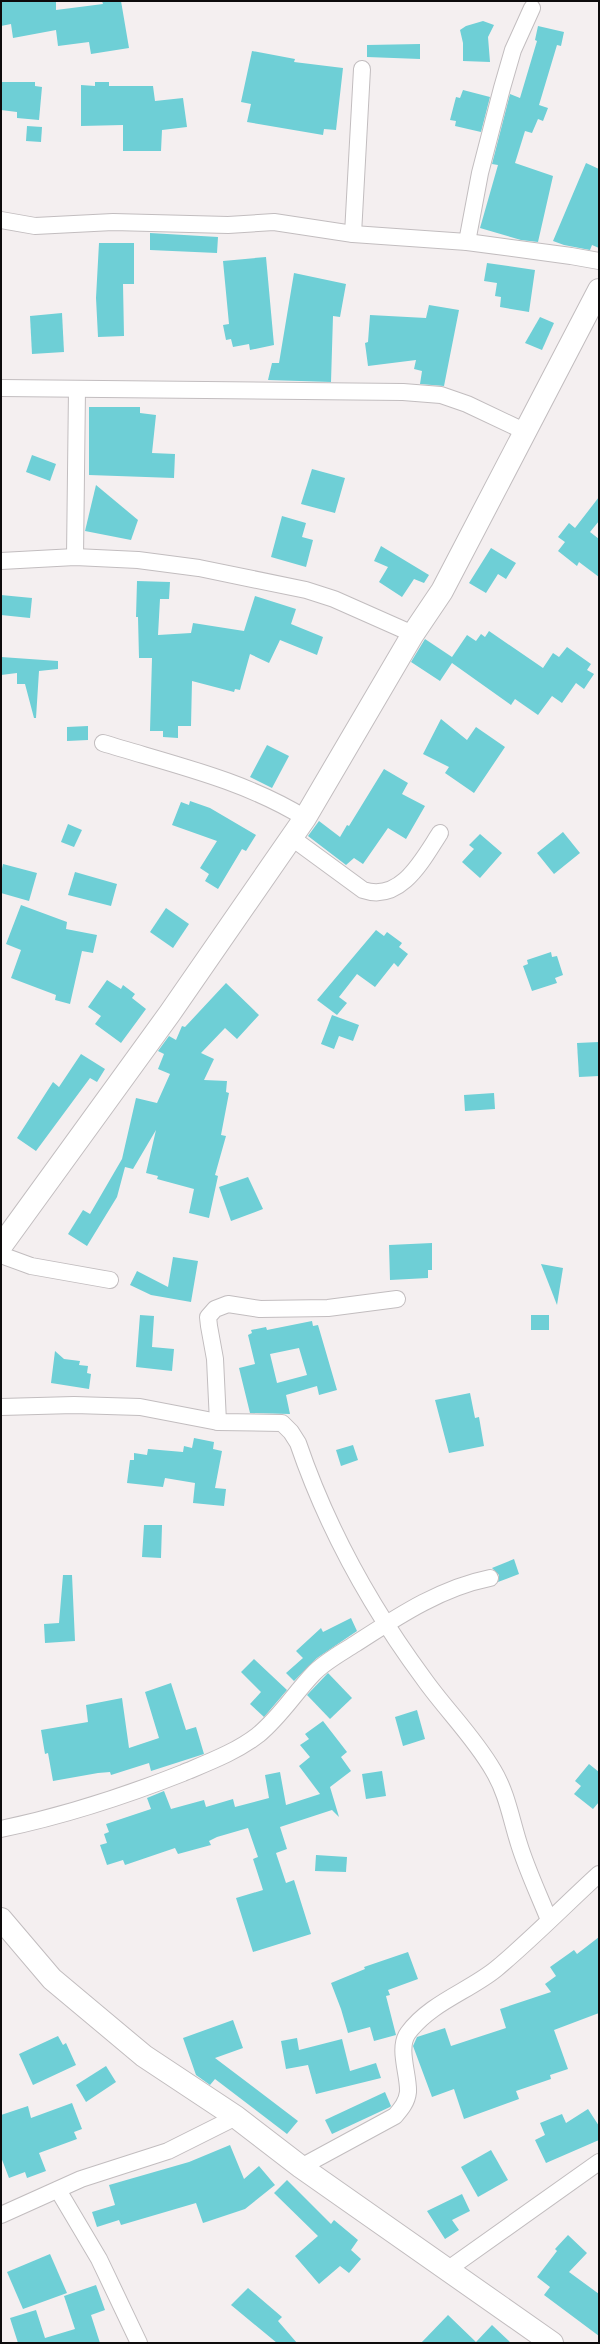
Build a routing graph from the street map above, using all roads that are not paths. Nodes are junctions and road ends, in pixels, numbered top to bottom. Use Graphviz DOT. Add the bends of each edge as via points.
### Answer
graph roads {
  1 [pos="532,8"];
  2 [pos="362,69"];
  3 [pos="1,220"];
  4 [pos="354,234"];
  5 [pos="466,242"];
  6 [pos="599,262"];
  7 [pos="599,290"];
  8 [pos="1,388"];
  9 [pos="77,389"];
  10 [pos="526,432"];
  11 [pos="75,557"];
  12 [pos="1,561"];
  13 [pos="413,634"];
  14 [pos="103,743"];
  15 [pos="305,818"];
  16 [pos="440,833"];
  17 [pos="292,838"];
  18 [pos="1,1246"];
  19 [pos="1,1256"];
  20 [pos="110,1280"];
  21 [pos="397,1299"];
  22 [pos="1,1407"];
  23 [pos="218,1422"];
  24 [pos="490,1578"];
  25 [pos="387,1623"];
  26 [pos="1,1829"];
  27 [pos="599,1874"];
  28 [pos="1,1919"];
  29 [pos="549,1920"];
  30 [pos="236,2118"];
  31 [pos="599,2162"];
  32 [pos="301,2167"];
  33 [pos="58,2190"];
  34 [pos="1,2214"];
  35 [pos="447,2270"];
  36 [pos="139,2343"];
  37 [pos="552,2343"];
  1 -- 5 [label="street" via="513,50 502,88 480,173"];
  2 -- 4 [label="street"];
  3 -- 4 [label="street" via="35,226 113,222 228,225 274,222"];
  4 -- 5 [label="street"];
  5 -- 6 [label="street"];
  7 -- 10 [label="street"];
  8 -- 9 [label="street"];
  9 -- 10 [label="street" via="403,392 441,395 467,404"];
  9 -- 11 [label="street"];
  10 -- 13 [label="street" via="442,591"];
  11 -- 12 [label="street"];
  11 -- 13 [label="street" via="138,560 199,568 306,590 334,599"];
  13 -- 15 [label="street"];
  14 -- 15 [label="street" via="238,786 279,802"];
  15 -- 17 [label="street"];
  16 -- 17 [label="street" via="410,876 388,891 373,893 363,890"];
  17 -- 18 [label="street" via="170,1013"];
  19 -- 20 [label="street" via="30,1266"];
  21 -- 23 [label="street" via="328,1308 268,1309 228,1304 215,1309 208,1318 208,1326 215,1359"];
  22 -- 23 [label="street" via="140,1407"];
  23 -- 25 [label="street" via="282,1423 292,1432 326,1518 360,1582"];
  24 -- 25 [label="street" via="465,1583 440,1593"];
  25 -- 26 [label="street" via="314,1673 287,1707 258,1735 225,1756 147,1787"];
  25 -- 29 [label="street" via="423,1678 494,1771 506,1797 519,1845"];
  27 -- 29 [label="street"];
  28 -- 30 [label="street" via="52,1979 144,2056"];
  29 -- 32 [label="street" via="496,1969 434,2008 407,2034 404,2045 408,2093 395,2116"];
  30 -- 32 [label="street"];
  30 -- 33 [label="street" via="168,2151"];
  31 -- 35 [label="street"];
  32 -- 35 [label="street"];
  33 -- 34 [label="street"];
  33 -- 36 [label="street" via="99,2259"];
  35 -- 37 [label="street"];
}
